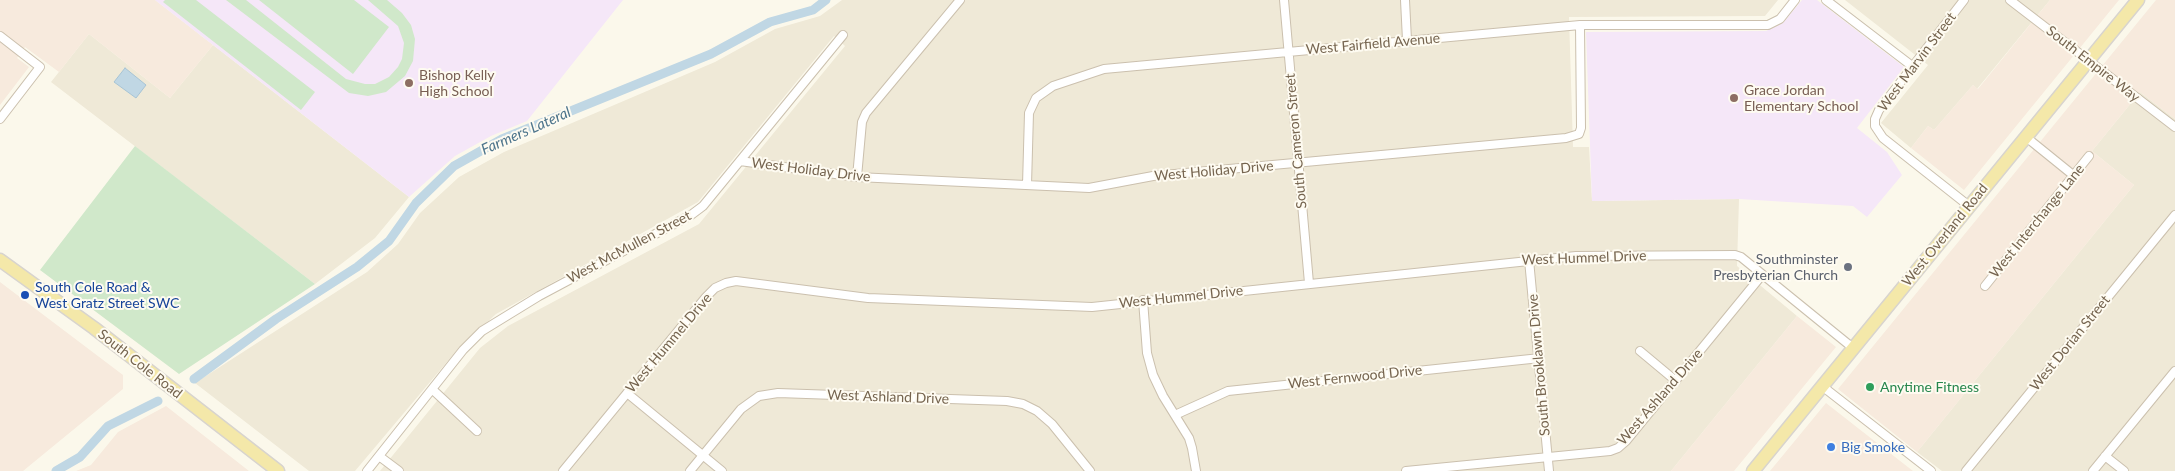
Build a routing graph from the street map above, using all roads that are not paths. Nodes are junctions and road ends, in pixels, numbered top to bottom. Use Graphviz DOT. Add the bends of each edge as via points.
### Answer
graph roads {
  1 [pos="960,0"];
  2 [pos="1284,0"];
  3 [pos="1404,0"];
  4 [pos="1795,0"];
  5 [pos="1826,0"];
  6 [pos="1964,0"];
  7 [pos="2010,0"];
  8 [pos="2138,0"];
  9 [pos="1580,25"];
  10 [pos="843,35"];
  11 [pos="0,36"];
  12 [pos="1407,40"];
  13 [pos="1288,51"];
  14 [pos="2089,61"];
  15 [pos="1912,66"];
  16 [pos="0,119"];
  17 [pos="2175,127"];
  18 [pos="2026,137"];
  19 [pos="2089,156"];
  20 [pos="740,161"];
  21 [pos="1298,162"];
  22 [pos="2073,175"];
  23 [pos="857,176"];
  24 [pos="1027,185"];
  25 [pos="1969,206"];
  26 [pos="2175,215"];
  27 [pos="0,260"];
  28 [pos="1529,260"];
  29 [pos="1762,275"];
  30 [pos="1309,283"];
  31 [pos="1985,286"];
  32 [pos="1143,300"];
  33 [pos="1853,348"];
  34 [pos="1640,352"];
  35 [pos="1540,358"];
  36 [pos="2175,371"];
  37 [pos="1676,381"];
  38 [pos="1822,386"];
  39 [pos="433,390"];
  40 [pos="627,393"];
  41 [pos="1175,415"];
  42 [pos="477,431"];
  43 [pos="703,455"];
  44 [pos="379,456"];
  45 [pos="2105,456"];
  46 [pos="1547,457"];
  47 [pos="278,471"];
  48 [pos="367,471"];
  49 [pos="399,471"];
  50 [pos="563,471"];
  51 [pos="690,471"];
  52 [pos="722,471"];
  53 [pos="1090,471"];
  54 [pos="1196,471"];
  55 [pos="1406,471"];
  56 [pos="1549,471"];
  57 [pos="1752,471"];
  58 [pos="1931,471"];
  59 [pos="1966,471"];
  60 [pos="2093,471"];
  61 [pos="2124,471"];
  1 -- 23 [label="street" via="866,113 862,122"];
  2 -- 13 [label="street, South Cameron Street"];
  3 -- 12 [label="street"];
  4 -- 9 [label="street, West Fairfield Avenue" via="1780,19 1768,25"];
  5 -- 15 [label="street"];
  6 -- 15 [label="street, West Marvin Street"];
  7 -- 14 [label="street, South Empire Way"];
  8 -- 14 [label="main road, West Overland Road"];
  9 -- 12 [label="street, West Fairfield Avenue"];
  9 -- 21 [label="street, West Holiday Drive" via="1582,121 1579,134"];
  10 -- 20 [label="street, West McMullen Street"];
  11 -- 16 [label="street" via="40,67"];
  12 -- 13 [label="street, West Fairfield Avenue"];
  13 -- 21 [label="street, South Cameron Street"];
  13 -- 24 [label="street, West Fairfield Avenue" via="1115,67 1044,91 1036,98 1029,113"];
  14 -- 17 [label="street, South Empire Way"];
  14 -- 18 [label="main road, West Overland Road"];
  15 -- 25 [label="street, West Marvin Street" via="1879,110 1875,126 1883,138"];
  18 -- 22 [label="street"];
  18 -- 25 [label="main road, West Overland Road"];
  19 -- 22 [label="street, West Interchange Lane"];
  20 -- 23 [label="street, West Holiday Drive"];
  20 -- 39 [label="street, West McMullen Street" via="691,215 539,296 482,331"];
  21 -- 24 [label="street, West Holiday Drive" via="1153,176 1089,188"];
  21 -- 30 [label="street, South Cameron Street"];
  22 -- 31 [label="street, West Interchange Lane"];
  23 -- 24 [label="street, West Holiday Drive"];
  25 -- 33 [label="main road, West Overland Road"];
  26 -- 59 [label="street, West Dorian Street"];
  27 -- 47 [label="main road, South Cole Road"];
  28 -- 29 [label="street, West Hummel Drive" via="1576,256 1735,255"];
  28 -- 30 [label="street, West Hummel Drive"];
  28 -- 35 [label="street, South Brooklawn Drive"];
  29 -- 33 [label="street, West Hummel Drive"];
  29 -- 37 [label="street, West Ashland Drive"];
  30 -- 32 [label="street, West Hummel Drive"];
  32 -- 40 [label="street, West Hummel Drive" via="1092,307 868,298 747,282 726,283 706,297"];
  32 -- 41 [label="street" via="1147,353 1153,375"];
  33 -- 38 [label="main road, West Overland Road"];
  34 -- 37 [label="street"];
  35 -- 41 [label="street, West Fernwood Drive" via="1228,391"];
  35 -- 46 [label="street, South Brooklawn Drive"];
  36 -- 45 [label="street"];
  37 -- 46 [label="street, West Ashland Drive" via="1618,448"];
  38 -- 57 [label="main road, West Overland Road"];
  38 -- 58 [label="street"];
  39 -- 42 [label="street"];
  39 -- 44 [label="street, West McMullen Street"];
  40 -- 43 [label="street"];
  40 -- 50 [label="street, West Hummel Drive"];
  41 -- 54 [label="street" via="1192,448"];
  43 -- 51 [label="street, West Ashland Drive"];
  43 -- 52 [label="street"];
  43 -- 53 [label="street, West Ashland Drive" via="740,409 769,394 1007,401 1038,411"];
  44 -- 48 [label="street, West McMullen Street"];
  44 -- 49 [label="street"];
  45 -- 60 [label="street"];
  45 -- 61 [label="street"];
  46 -- 55 [label="street, West Ashland Drive"];
  46 -- 56 [label="street, South Brooklawn Drive"];
}
